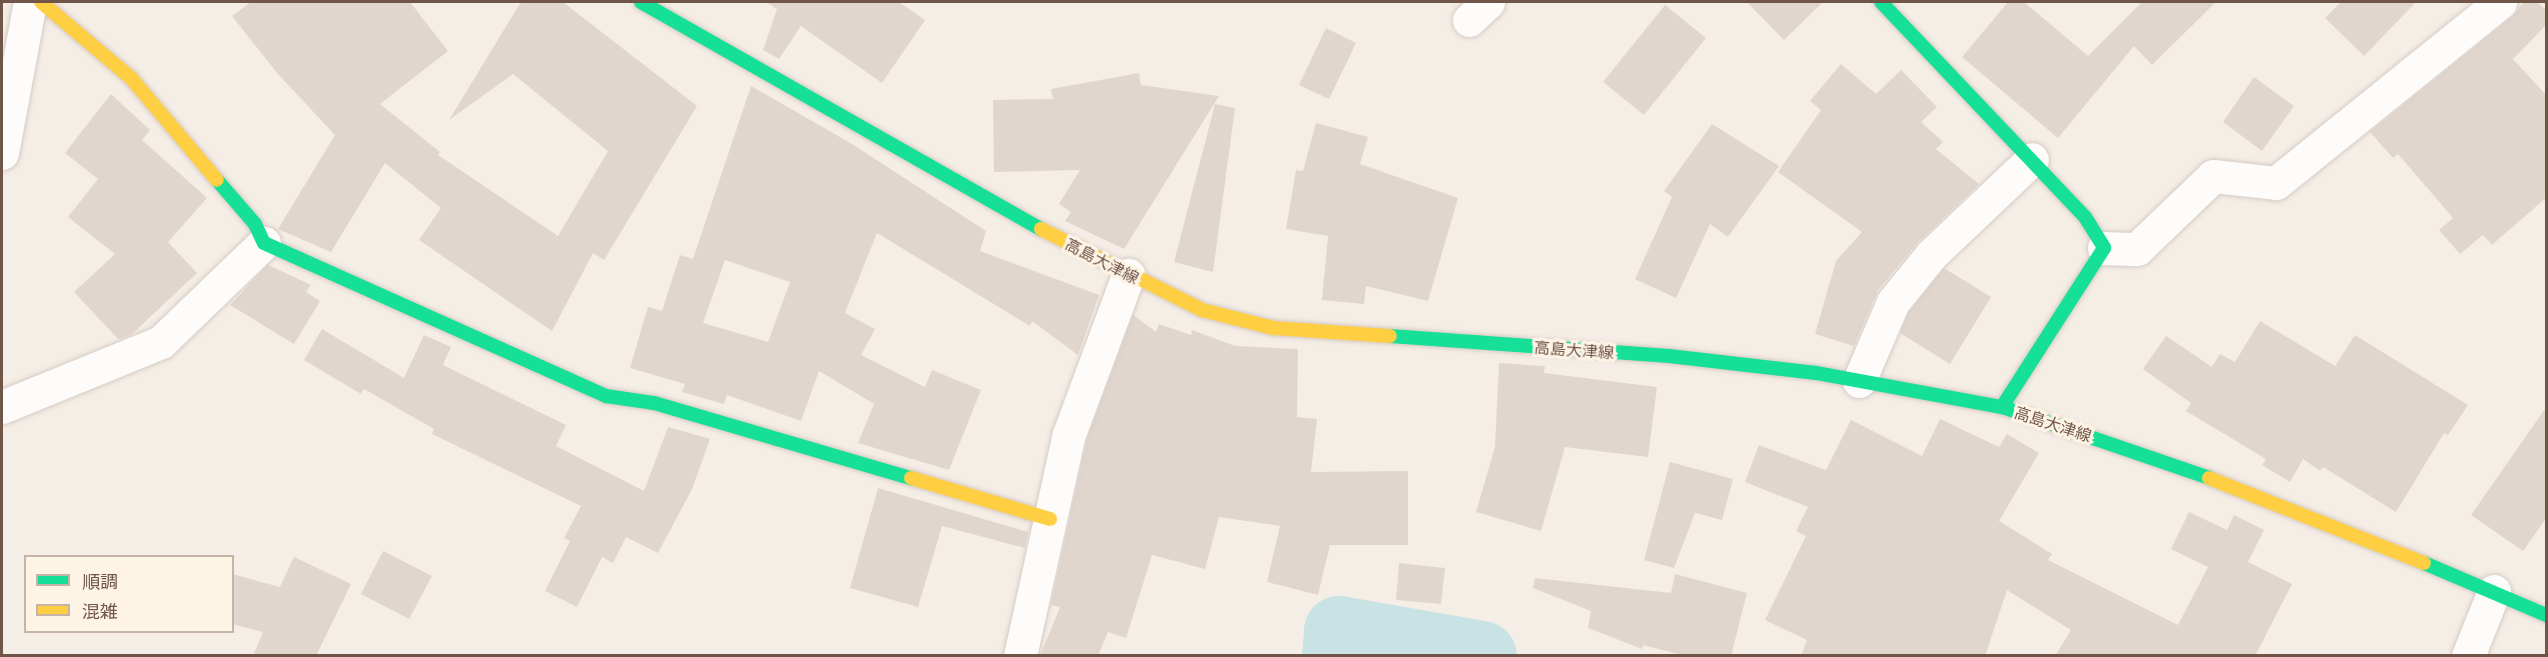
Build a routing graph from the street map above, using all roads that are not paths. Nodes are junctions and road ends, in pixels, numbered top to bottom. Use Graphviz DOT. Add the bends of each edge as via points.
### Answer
graph roads {
  1 [pos="30,2"];
  2 [pos="41,2"];
  3 [pos="641,2"];
  4 [pos="1881,2"];
  5 [pos="2500,2"];
  6 [pos="2,153"];
  7 [pos="2032,159"];
  8 [pos="264,243"];
  9 [pos="2104,248"];
  10 [pos="1128,275"];
  11 [pos="1859,381"];
  12 [pos="2,407"];
  13 [pos="2002,407"];
  14 [pos="1050,519"];
  15 [pos="2494,591"];
  16 [pos="2547,615"];
  17 [pos="1020,656"];
  18 [pos="2468,656"];
  1 -- 6 [label="street"];
  2 -- 8 [label="main road" via="131,78 255,224"];
  3 -- 10 [label="main road, 高島大津線"];
  4 -- 7 [label="main road"];
  5 -- 9 [label="street" via="2276,183 2213,176 2137,249"];
  7 -- 9 [label="main road" via="2085,217"];
  7 -- 11 [label="street" via="1931,255 1893,302"];
  8 -- 12 [label="street" via="161,342"];
  8 -- 14 [label="main road" via="606,396 654,403"];
  9 -- 13 [label="main road"];
  10 -- 11 [label="main road, 高島大津線" via="1202,310 1273,328 1669,356"];
  10 -- 14 [label="street" via="1069,434"];
  11 -- 13 [label="main road, 高島大津線"];
  13 -- 15 [label="main road, 高島大津線" via="2172,464"];
  14 -- 17 [label="street"];
  15 -- 16 [label="main road, 高島大津線"];
  15 -- 18 [label="street"];
}
